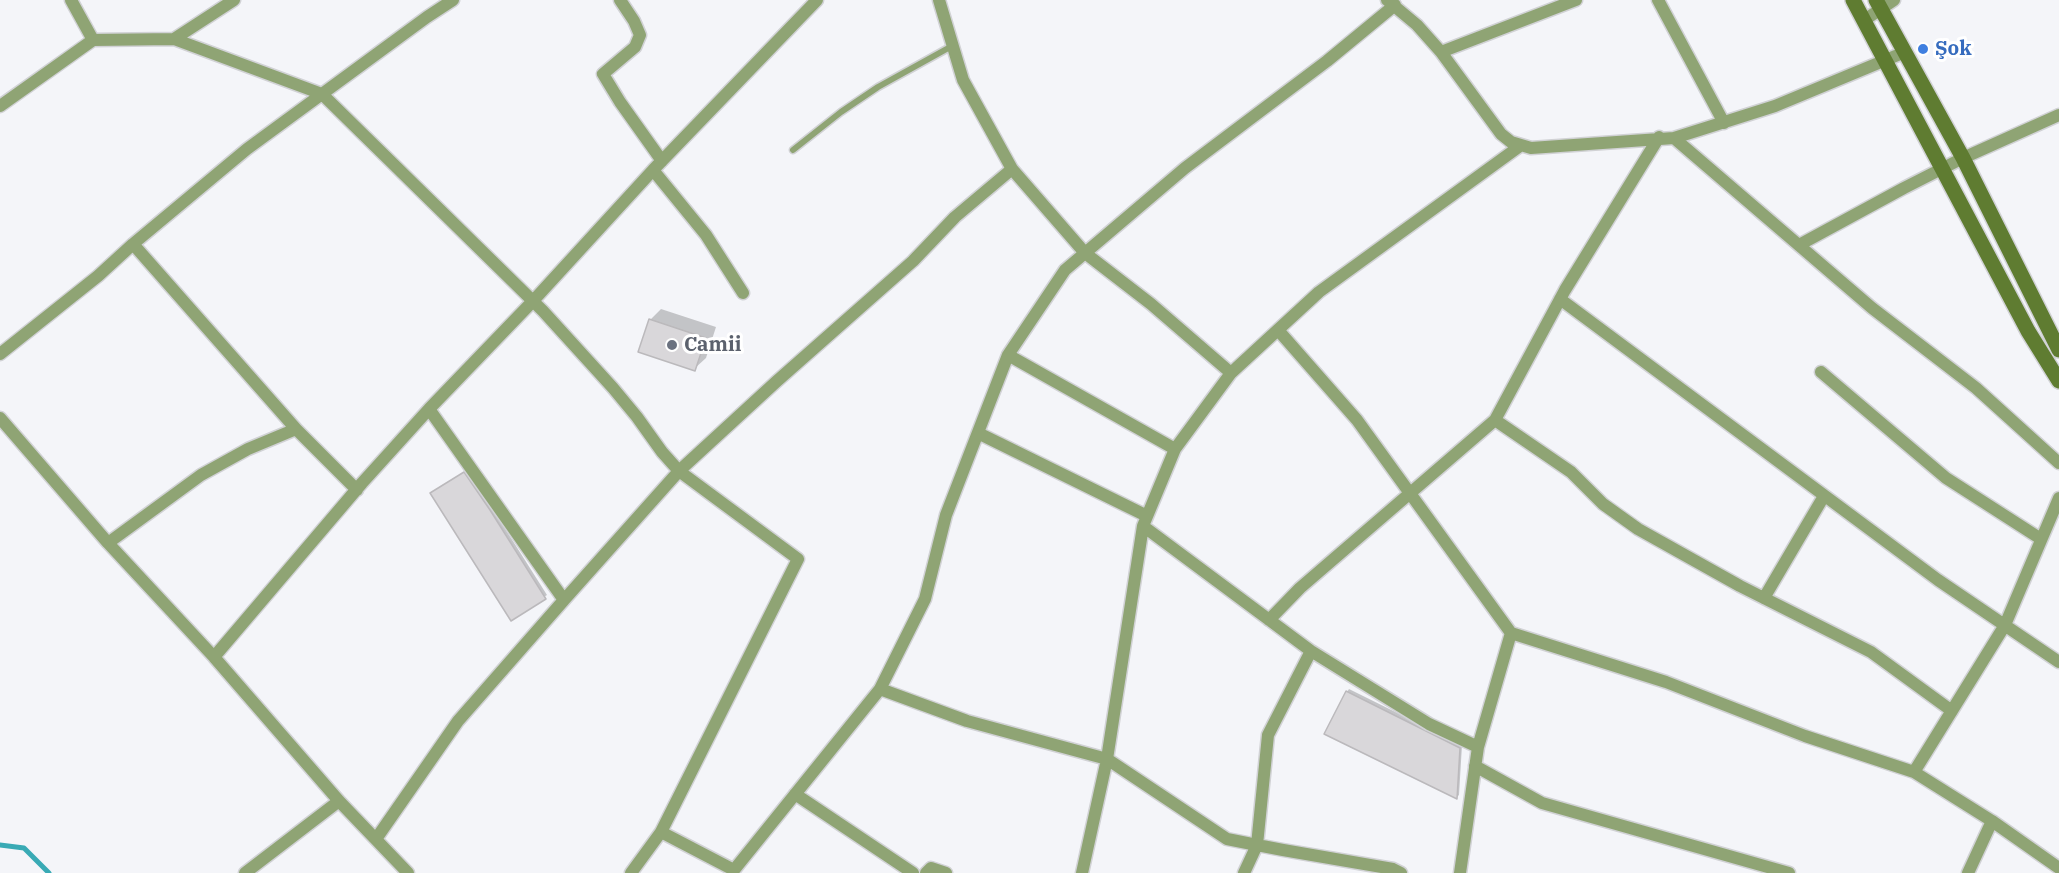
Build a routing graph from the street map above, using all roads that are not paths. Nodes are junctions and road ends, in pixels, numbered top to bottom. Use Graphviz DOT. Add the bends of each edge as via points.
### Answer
graph roads {
  1 [pos="71,0"];
  2 [pos="234,0"];
  3 [pos="453,0"];
  4 [pos="620,0"];
  5 [pos="817,0"];
  6 [pos="939,0"];
  7 [pos="1576,0"];
  8 [pos="1658,0"];
  9 [pos="1852,0"];
  10 [pos="1894,0"];
  11 [pos="1391,2"];
  12 [pos="1878,5"];
  13 [pos="1863,21"];
  14 [pos="174,39"];
  15 [pos="93,40"];
  16 [pos="952,46"];
  17 [pos="1441,52"];
  18 [pos="1905,52"];
  19 [pos="1884,62"];
  20 [pos="322,94"];
  21 [pos="0,106"];
  22 [pos="2059,115"];
  23 [pos="1724,123"];
  24 [pos="1659,137"];
  25 [pos="1674,138"];
  26 [pos="1521,146"];
  27 [pos="794,150"];
  28 [pos="1963,158"];
  29 [pos="657,165"];
  30 [pos="1012,169"];
  31 [pos="1941,169"];
  32 [pos="133,244"];
  33 [pos="1799,245"];
  34 [pos="1085,253"];
  35 [pos="743,293"];
  36 [pos="1560,299"];
  37 [pos="533,301"];
  38 [pos="1278,330"];
  39 [pos="2059,350"];
  40 [pos="0,354"];
  41 [pos="1008,356"];
  42 [pos="1821,372"];
  43 [pos="1231,373"];
  44 [pos="2059,381"];
  45 [pos="429,409"];
  46 [pos="0,418"];
  47 [pos="1495,420"];
  48 [pos="296,429"];
  49 [pos="978,433"];
  50 [pos="1175,449"];
  51 [pos="2059,463"];
  52 [pos="679,471"];
  53 [pos="357,490"];
  54 [pos="1410,494"];
  55 [pos="1824,496"];
  56 [pos="2059,498"];
  57 [pos="1145,521"];
  58 [pos="2042,539"];
  59 [pos="108,543"];
  60 [pos="1764,598"];
  61 [pos="564,600"];
  62 [pos="1269,620"];
  63 [pos="2005,625"];
  64 [pos="1511,633"];
  65 [pos="1311,651"];
  66 [pos="214,657"];
  67 [pos="2059,662"];
  68 [pos="880,689"];
  69 [pos="1952,711"];
  70 [pos="1478,747"];
  71 [pos="1107,759"];
  72 [pos="1475,766"];
  73 [pos="1914,772"];
  74 [pos="795,794"];
  75 [pos="339,801"];
  76 [pos="1992,821"];
  77 [pos="661,832"];
  78 [pos="376,839"];
  79 [pos="1257,845"];
  80 [pos="2059,868"];
  81 [pos="245,873"];
  82 [pos="408,873"];
  83 [pos="631,873"];
  84 [pos="913,873"];
  85 [pos="926,873"];
  86 [pos="946,873"];
  87 [pos="1082,873"];
  88 [pos="1244,873"];
  89 [pos="1401,873"];
  90 [pos="1460,873"];
  91 [pos="1789,873"];
  92 [pos="1968,873"];
  1 -- 15 [label="street"];
  2 -- 14 [label="street"];
  3 -- 20 [label="street"];
  4 -- 29 [label="street" via="640,35 635,47 603,74"];
  5 -- 29 [label="street"];
  6 -- 16 [label="street"];
  7 -- 17 [label="street"];
  8 -- 23 [label="street"];
  9 -- 13 [label="main road"];
  10 -- 12 [label="street"];
  11 -- 17 [label="street"];
  11 -- 34 [label="street" via="1327,61 1185,168"];
  12 -- 13 [label="street"];
  12 -- 18 [label="main road"];
  13 -- 19 [label="main road"];
  14 -- 15 [label="street"];
  14 -- 20 [label="street"];
  15 -- 21 [label="street"];
  16 -- 27 [label="lane" via="878,87"];
  16 -- 30 [label="street" via="963,80"];
  17 -- 26 [label="street" via="1501,134"];
  18 -- 19 [label="street"];
  18 -- 28 [label="main road"];
  19 -- 23 [label="street"];
  19 -- 31 [label="main road"];
  20 -- 32 [label="street"];
  20 -- 37 [label="street"];
  22 -- 28 [label="street"];
  23 -- 25 [label="street"];
  24 -- 25 [label="street"];
  24 -- 26 [label="street"];
  24 -- 36 [label="street"];
  25 -- 33 [label="street"];
  26 -- 38 [label="street" via="1319,292"];
  28 -- 31 [label="street"];
  28 -- 39 [label="main road"];
  29 -- 35 [label="street"];
  29 -- 37 [label="street"];
  30 -- 34 [label="street"];
  30 -- 52 [label="street"];
  31 -- 33 [label="street"];
  31 -- 44 [label="main road"];
  32 -- 40 [label="street"];
  32 -- 48 [label="street"];
  33 -- 51 [label="street" via="1872,308 1976,388"];
  34 -- 41 [label="street" via="1065,270"];
  34 -- 43 [label="street"];
  36 -- 47 [label="street"];
  36 -- 55 [label="street"];
  37 -- 45 [label="street"];
  37 -- 52 [label="street" via="614,388"];
  38 -- 43 [label="street"];
  38 -- 54 [label="street" via="1357,420"];
  41 -- 49 [label="street"];
  41 -- 50 [label="street"];
  42 -- 58 [label="street" via="1946,478"];
  43 -- 50 [label="street"];
  45 -- 53 [label="street"];
  45 -- 61 [label="street"];
  46 -- 59 [label="street"];
  47 -- 54 [label="street"];
  47 -- 60 [label="street" via="1571,472 1603,504 1638,530"];
  48 -- 53 [label="street"];
  48 -- 59 [label="street" via="201,475"];
  49 -- 57 [label="street"];
  49 -- 68 [label="street" via="946,515 925,599"];
  50 -- 57 [label="street"];
  52 -- 61 [label="street"];
  52 -- 77 [label="street" via="798,559"];
  53 -- 66 [label="street"];
  54 -- 62 [label="street" via="1300,588"];
  54 -- 64 [label="street"];
  55 -- 60 [label="street"];
  55 -- 63 [label="street"];
  56 -- 58 [label="street"];
  57 -- 62 [label="street"];
  57 -- 71 [label="street"];
  58 -- 63 [label="street"];
  59 -- 66 [label="street"];
  60 -- 69 [label="street" via="1871,652"];
  61 -- 78 [label="street" via="458,721"];
  62 -- 65 [label="street"];
  63 -- 67 [label="street"];
  63 -- 69 [label="street"];
  64 -- 70 [label="street"];
  64 -- 73 [label="street" via="1666,682 1805,736"];
  65 -- 70 [label="street" via="1428,724"];
  65 -- 79 [label="street" via="1268,735"];
  66 -- 75 [label="street"];
  68 -- 71 [label="street" via="967,722"];
  68 -- 74 [label="street"];
  69 -- 73 [label="street"];
  70 -- 72 [label="street"];
  71 -- 79 [label="street" via="1227,839"];
  71 -- 87 [label="street"];
  72 -- 90 [label="street"];
  72 -- 91 [label="street" via="1542,803"];
  73 -- 76 [label="street"];
  74 -- 77 [label="street" via="734,870"];
  74 -- 84 [label="street"];
  75 -- 78 [label="street"];
  75 -- 81 [label="street"];
  76 -- 80 [label="street"];
  76 -- 92 [label="street"];
  77 -- 83 [label="street"];
  78 -- 82 [label="street"];
  79 -- 88 [label="street"];
  79 -- 89 [label="street"];
  85 -- 86 [label="street" via="931,868"];
}
